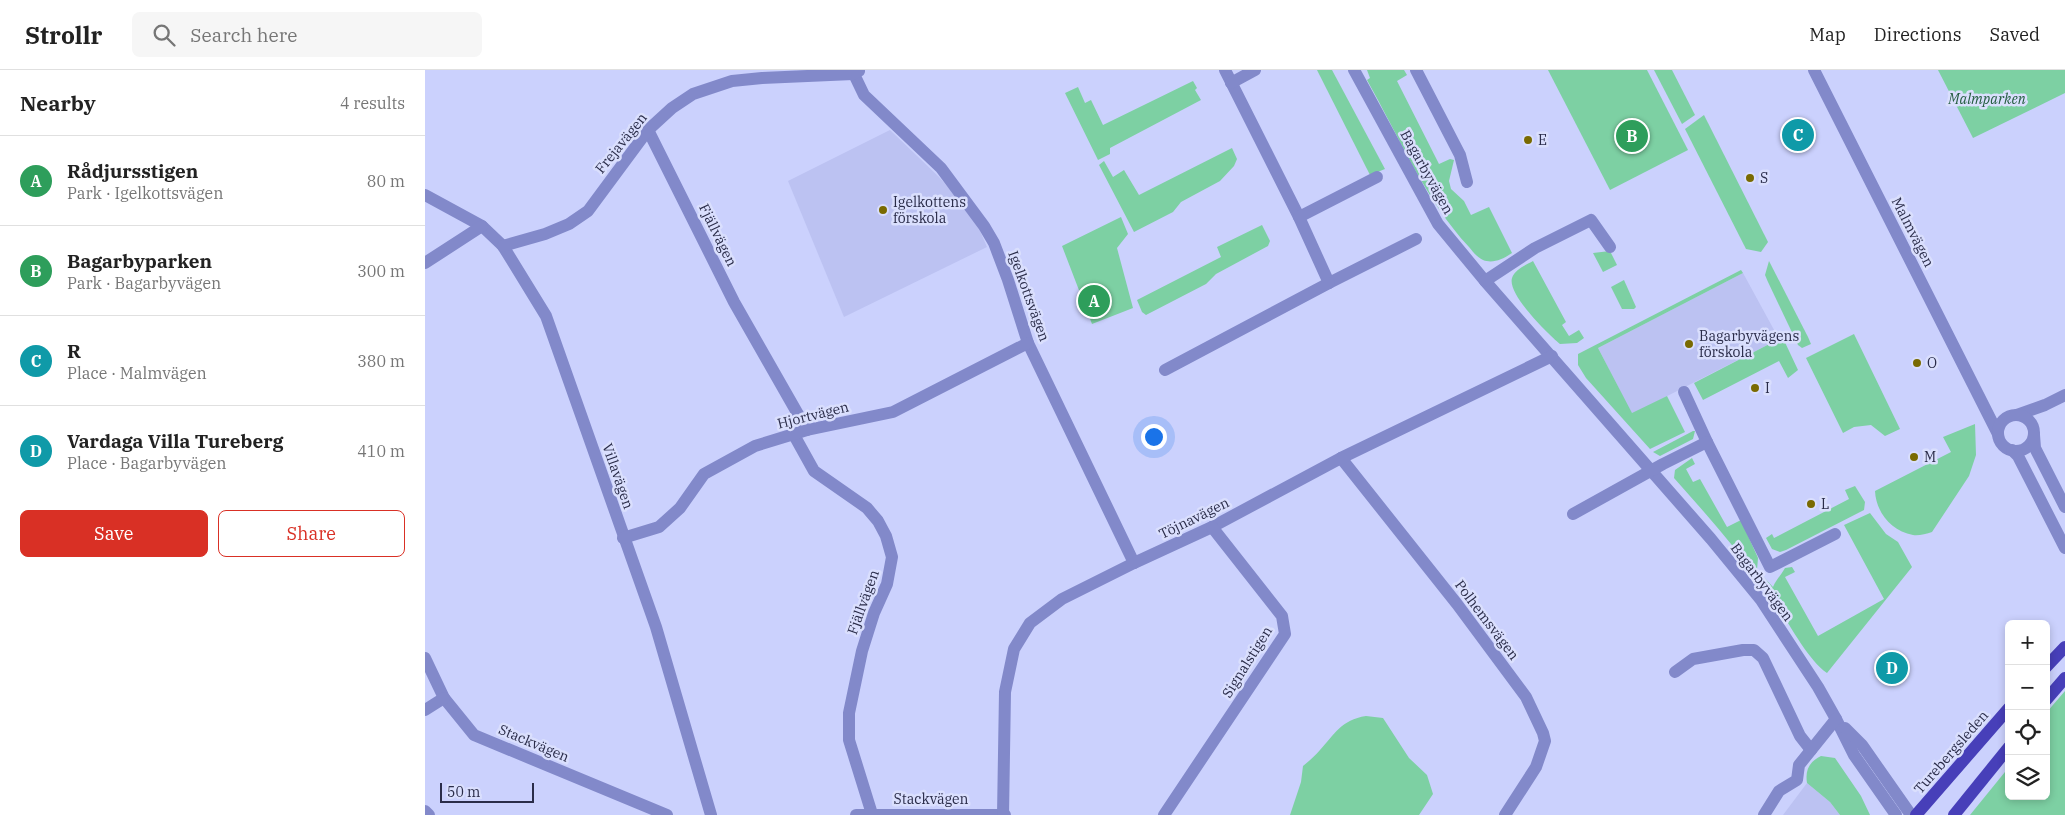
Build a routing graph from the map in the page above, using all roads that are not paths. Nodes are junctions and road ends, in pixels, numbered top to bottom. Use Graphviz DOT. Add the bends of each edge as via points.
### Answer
graph roads {
  1 [pos="1225,70"];
  2 [pos="1255,70"];
  3 [pos="1354,70"];
  4 [pos="1416,70"];
  5 [pos="1814,70"];
  6 [pos="855,71"];
  7 [pos="1231,83"];
  8 [pos="648,130"];
  9 [pos="1377,176"];
  10 [pos="1467,182"];
  11 [pos="425,195"];
  12 [pos="1299,217"];
  13 [pos="482,226"];
  14 [pos="1416,240"];
  15 [pos="503,246"];
  16 [pos="1611,247"];
  17 [pos="425,263"];
  18 [pos="1485,281"];
  19 [pos="1329,283"];
  20 [pos="1028,343"];
  21 [pos="1551,356"];
  22 [pos="1165,370"];
  23 [pos="1684,392"];
  24 [pos="2065,395"];
  25 [pos="2045,405"];
  26 [pos="1986,407"];
  27 [pos="2014,415"];
  28 [pos="807,430"];
  29 [pos="2034,432"];
  30 [pos="1998,434"];
  31 [pos="794,435"];
  32 [pos="1707,442"];
  33 [pos="2012,450"];
  34 [pos="1341,458"];
  35 [pos="1653,471"];
  36 [pos="2065,507"];
  37 [pos="1573,514"];
  38 [pos="1212,528"];
  39 [pos="1835,534"];
  40 [pos="623,538"];
  41 [pos="2065,548"];
  42 [pos="1134,563"];
  43 [pos="2065,647"];
  44 [pos="425,658"];
  45 [pos="2048,665"];
  46 [pos="1675,672"];
  47 [pos="2065,678"];
  48 [pos="2050,695"];
  49 [pos="445,698"];
  50 [pos="425,710"];
  51 [pos="2007,710"];
  52 [pos="1837,719"];
  53 [pos="1811,750"];
  54 [pos="2005,752"];
  55 [pos="425,811"];
  56 [pos="872,814"];
  57 [pos="429,815"];
  58 [pos="667,815"];
  59 [pos="711,815"];
  60 [pos="856,815"];
  61 [pos="1004,815"];
  62 [pos="1164,815"];
  63 [pos="1505,815"];
  64 [pos="1764,815"];
  65 [pos="1896,815"];
  66 [pos="1911,815"];
  67 [pos="1916,815"];
  68 [pos="1954,815"];
  1 -- 7 [label="street"];
  2 -- 7 [label="street"];
  3 -- 18 [label="street, Bagarbyvägen" via="1438,224"];
  4 -- 10 [label="street" via="1460,155"];
  5 -- 26 [label="street, Malmvägen"];
  6 -- 8 [label="street, Frejavägen" via="732,81 693,94"];
  6 -- 20 [label="street, Igelkottsvägen" via="864,95 941,168 984,226 994,243"];
  7 -- 12 [label="street"];
  8 -- 15 [label="street, Frejavägen" via="588,211 569,224 545,234"];
  8 -- 28 [label="street, Fjällvägen" via="734,302"];
  9 -- 12 [label="street"];
  11 -- 13 [label="street, Villavägen"];
  12 -- 19 [label="street"];
  13 -- 15 [label="street, Villavägen"];
  13 -- 17 [label="street"];
  14 -- 19 [label="street"];
  15 -- 40 [label="street, Villavägen" via="546,316"];
  16 -- 18 [label="street" via="1591,220 1535,248"];
  18 -- 21 [label="street, Bagarbyvägen"];
  19 -- 22 [label="street"];
  20 -- 28 [label="street, Hjortvägen" via="893,412"];
  20 -- 42 [label="street, Igelkottsvägen"];
  21 -- 34 [label="street, Töjnavägen"];
  21 -- 35 [label="street, Bagarbyvägen"];
  23 -- 32 [label="street, Bagarbyvägen"];
  24 -- 25 [label="street"];
  25 -- 27 [label="street"];
  25 -- 29 [label="street"];
  26 -- 27 [label="street"];
  26 -- 30 [label="street, Malmvägen"];
  27 -- 29 [label="street" via="2028,420"];
  27 -- 30 [label="street" via="2001,422"];
  28 -- 31 [label="street, Hjortvägen"];
  29 -- 33 [label="street" via="2028,446"];
  29 -- 36 [label="street" via="2035,448"];
  30 -- 33 [label="street" via="2002,445"];
  31 -- 40 [label="street, Hjortvägen" via="755,446 704,474 680,508 659,527"];
  31 -- 56 [label="street, Fjällvägen" via="814,471 867,508 878,521 892,557 887,584 862,651 849,713 849,740"];
  32 -- 35 [label="street"];
  32 -- 39 [label="street, Bagarbyvägen" via="1770,567"];
  33 -- 41 [label="street"];
  34 -- 38 [label="street, Töjnavägen"];
  34 -- 63 [label="street, Polhemsvägen" via="1526,697 1543,733 1545,741 1536,767"];
  35 -- 37 [label="street"];
  35 -- 52 [label="street, Bagarbyvägen" via="1761,600"];
  38 -- 42 [label="street, Töjnavägen"];
  38 -- 62 [label="street, Signalstigen" via="1282,616 1285,634"];
  40 -- 59 [label="street, Villavägen" via="656,627"];
  42 -- 61 [label="street, Töjnavägen" via="1054,605 1030,623 1015,649 1005,692"];
  43 -- 45 [label="main road"];
  44 -- 49 [label="street, Stackvägen"];
  46 -- 53 [label="street" via="1693,659 1754,650 1763,658 1799,736"];
  47 -- 48 [label="main road"];
  49 -- 50 [label="street"];
  49 -- 58 [label="street, Stackvägen" via="474,735"];
  51 -- 67 [label="main road, Turebergsleden"];
  52 -- 53 [label="street"];
  52 -- 65 [label="street, Bagarbyvägen" via="1854,755"];
  52 -- 66 [label="street, Bagarbyvägen" via="1862,745"];
  53 -- 64 [label="street" via="1799,765 1797,780 1779,790"];
  54 -- 68 [label="main road"];
  55 -- 57 [label="street"];
  56 -- 60 [label="street, Stackvägen"];
  56 -- 61 [label="street, Stackvägen"];
}
